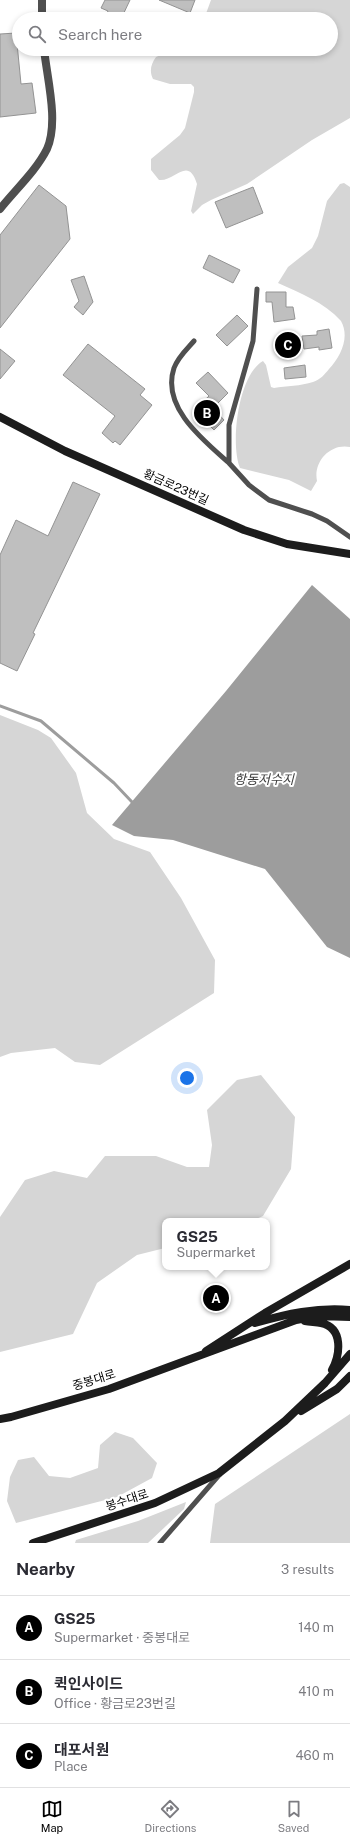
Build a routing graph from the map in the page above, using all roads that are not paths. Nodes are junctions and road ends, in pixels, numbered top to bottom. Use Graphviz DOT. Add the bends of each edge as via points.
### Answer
graph roads {
  1 [pos="42,0"];
  2 [pos="42,12"];
  3 [pos="45,56"];
  4 [pos="0,209"];
  5 [pos="257,289"];
  6 [pos="194,341"];
  7 [pos="0,417"];
  8 [pos="229,463"];
  9 [pos="350,537"];
  10 [pos="350,554"];
  11 [pos="350,1264"];
  12 [pos="350,1310"];
  13 [pos="350,1318"];
  14 [pos="296,1320"];
  15 [pos="247,1325"];
  16 [pos="350,1354"];
  17 [pos="194,1359"];
  18 [pos="350,1376"];
  19 [pos="325,1383"];
  20 [pos="0,1418"];
  21 [pos="285,1421"];
  22 [pos="224,1470"];
  23 [pos="33,1543"];
  24 [pos="160,1543"];
  1 -- 2 [label="street"];
  3 -- 4 [label="street" via="52,117 51,137 40,160"];
  5 -- 8 [label="lane" via="253,342 229,425"];
  6 -- 8 [label="lane" via="174,368 174,396 189,426"];
  7 -- 10 [label="main road, 황금로23번길" via="65,451 244,530 287,544"];
  8 -- 9 [label="lane" via="249,485 269,500 312,514"];
  11 -- 15 [label="main road"];
  12 -- 15 [label="main road" via="317,1310 283,1315"];
  13 -- 14 [label="main road" via="318,1316"];
  14 -- 17 [label="main road"];
  14 -- 19 [label="main road" via="322,1323 336,1336 339,1348 337,1361"];
  15 -- 17 [label="main road"];
  16 -- 19 [label="main road, 봉수대로"];
  17 -- 20 [label="main road, 중봉대로" via="110,1389"];
  18 -- 21 [label="main road" via="337,1389"];
  19 -- 21 [label="main road, 봉수대로"];
  21 -- 22 [label="main road, 봉수대로"];
  22 -- 23 [label="main road, 봉수대로" via="155,1503"];
  22 -- 24 [label="lane, 봉수대로"];
}
